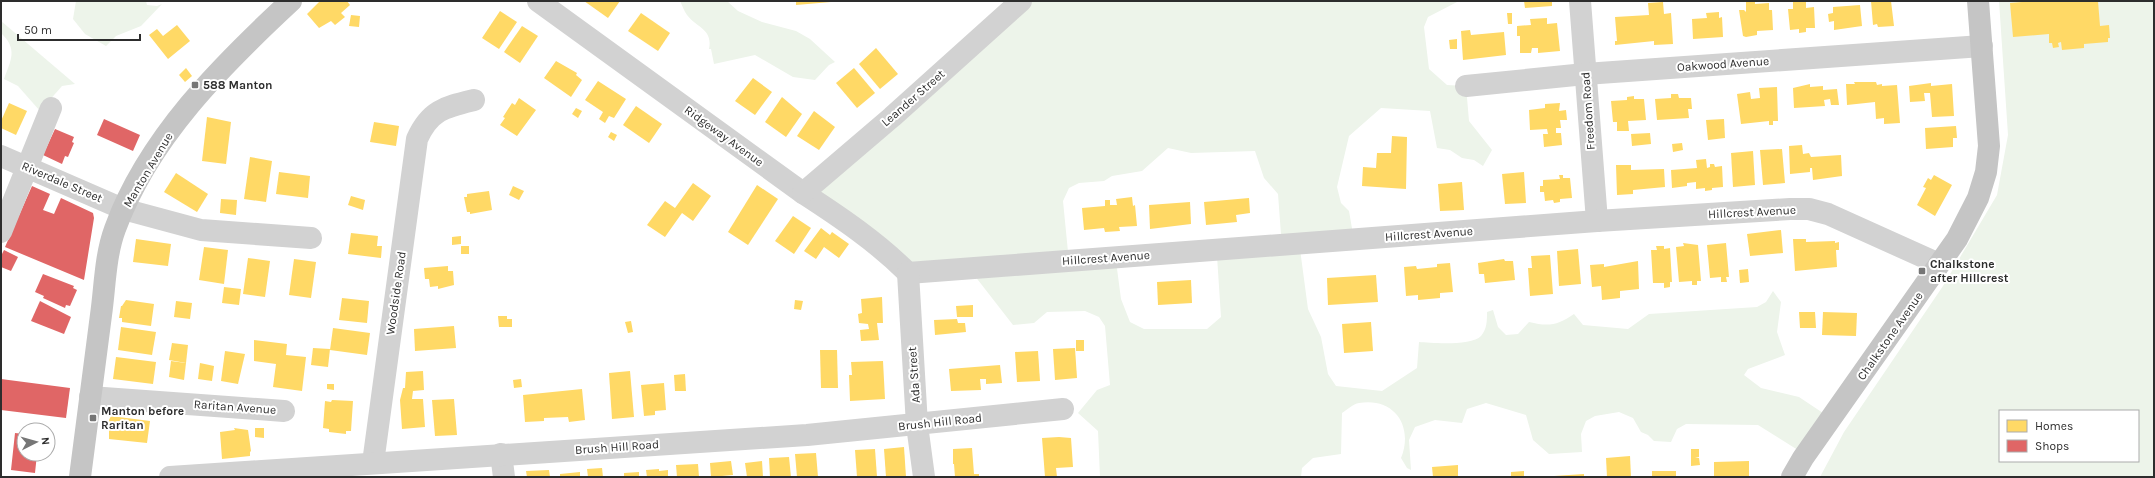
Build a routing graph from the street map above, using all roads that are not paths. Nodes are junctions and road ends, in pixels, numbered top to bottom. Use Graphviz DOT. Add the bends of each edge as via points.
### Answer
graph roads {
  1 [pos="291,1"];
  2 [pos="538,1"];
  3 [pos="1021,1"];
  4 [pos="1580,1"];
  5 [pos="1978,1"];
  6 [pos="1982,46"];
  7 [pos="1585,74"];
  8 [pos="1466,86"];
  9 [pos="474,100"];
  10 [pos="51,108"];
  11 [pos="1,156"];
  12 [pos="27,167"];
  13 [pos="803,193"];
  14 [pos="123,209"];
  15 [pos="1597,221"];
  16 [pos="1,232"];
  17 [pos="311,238"];
  18 [pos="1940,264"];
  19 [pos="908,273"];
  20 [pos="90,397"];
  21 [pos="1063,409"];
  22 [pos="284,411"];
  23 [pos="917,425"];
  24 [pos="501,454"];
  25 [pos="373,462"];
  26 [pos="80,477"];
  27 [pos="170,477"];
  28 [pos="504,477"];
  29 [pos="924,477"];
  30 [pos="1792,477"];
  1 -- 14 [label="main road, Manton Avenue" via="195,98 155,152"];
  2 -- 13 [label="street, Ridgeway Avenue"];
  3 -- 13 [label="street, Leander Street" via="898,112"];
  4 -- 7 [label="street, Freedom Road"];
  5 -- 6 [label="main road, Chalkstone Avenue"];
  6 -- 7 [label="street, Oakwood Avenue"];
  6 -- 18 [label="main road, Chalkstone Avenue" via="1989,146 1986,172 1969,218"];
  7 -- 8 [label="street, Oakwood Avenue"];
  7 -- 15 [label="street, Freedom Road"];
  9 -- 25 [label="street, Woodside Road" via="438,110 424,124 417,139"];
  10 -- 12 [label="street"];
  11 -- 12 [label="street, Riverdale Street"];
  12 -- 14 [label="street, Riverdale Street"];
  12 -- 16 [label="street"];
  13 -- 19 [label="street, Ridgeway Avenue" via="892,257"];
  14 -- 17 [label="street, Riverdale Street" via="201,230"];
  14 -- 20 [label="main road, Manton Avenue" via="110,248"];
  15 -- 18 [label="street, Hillcrest Avenue" via="1809,209 1828,214"];
  15 -- 19 [label="street, Hillcrest Avenue"];
  18 -- 30 [label="main road, Chalkstone Avenue"];
  19 -- 23 [label="street, Ada Street"];
  20 -- 22 [label="street, Raritan Avenue"];
  20 -- 26 [label="main road, Manton Avenue"];
  21 -- 23 [label="street, Brush Hill Road"];
  23 -- 24 [label="street, Brush Hill Road" via="807,435"];
  23 -- 29 [label="street, Ada Street"];
  24 -- 25 [label="street, Brush Hill Road"];
  24 -- 28 [label="street"];
  25 -- 27 [label="street, Brush Hill Road"];
}
